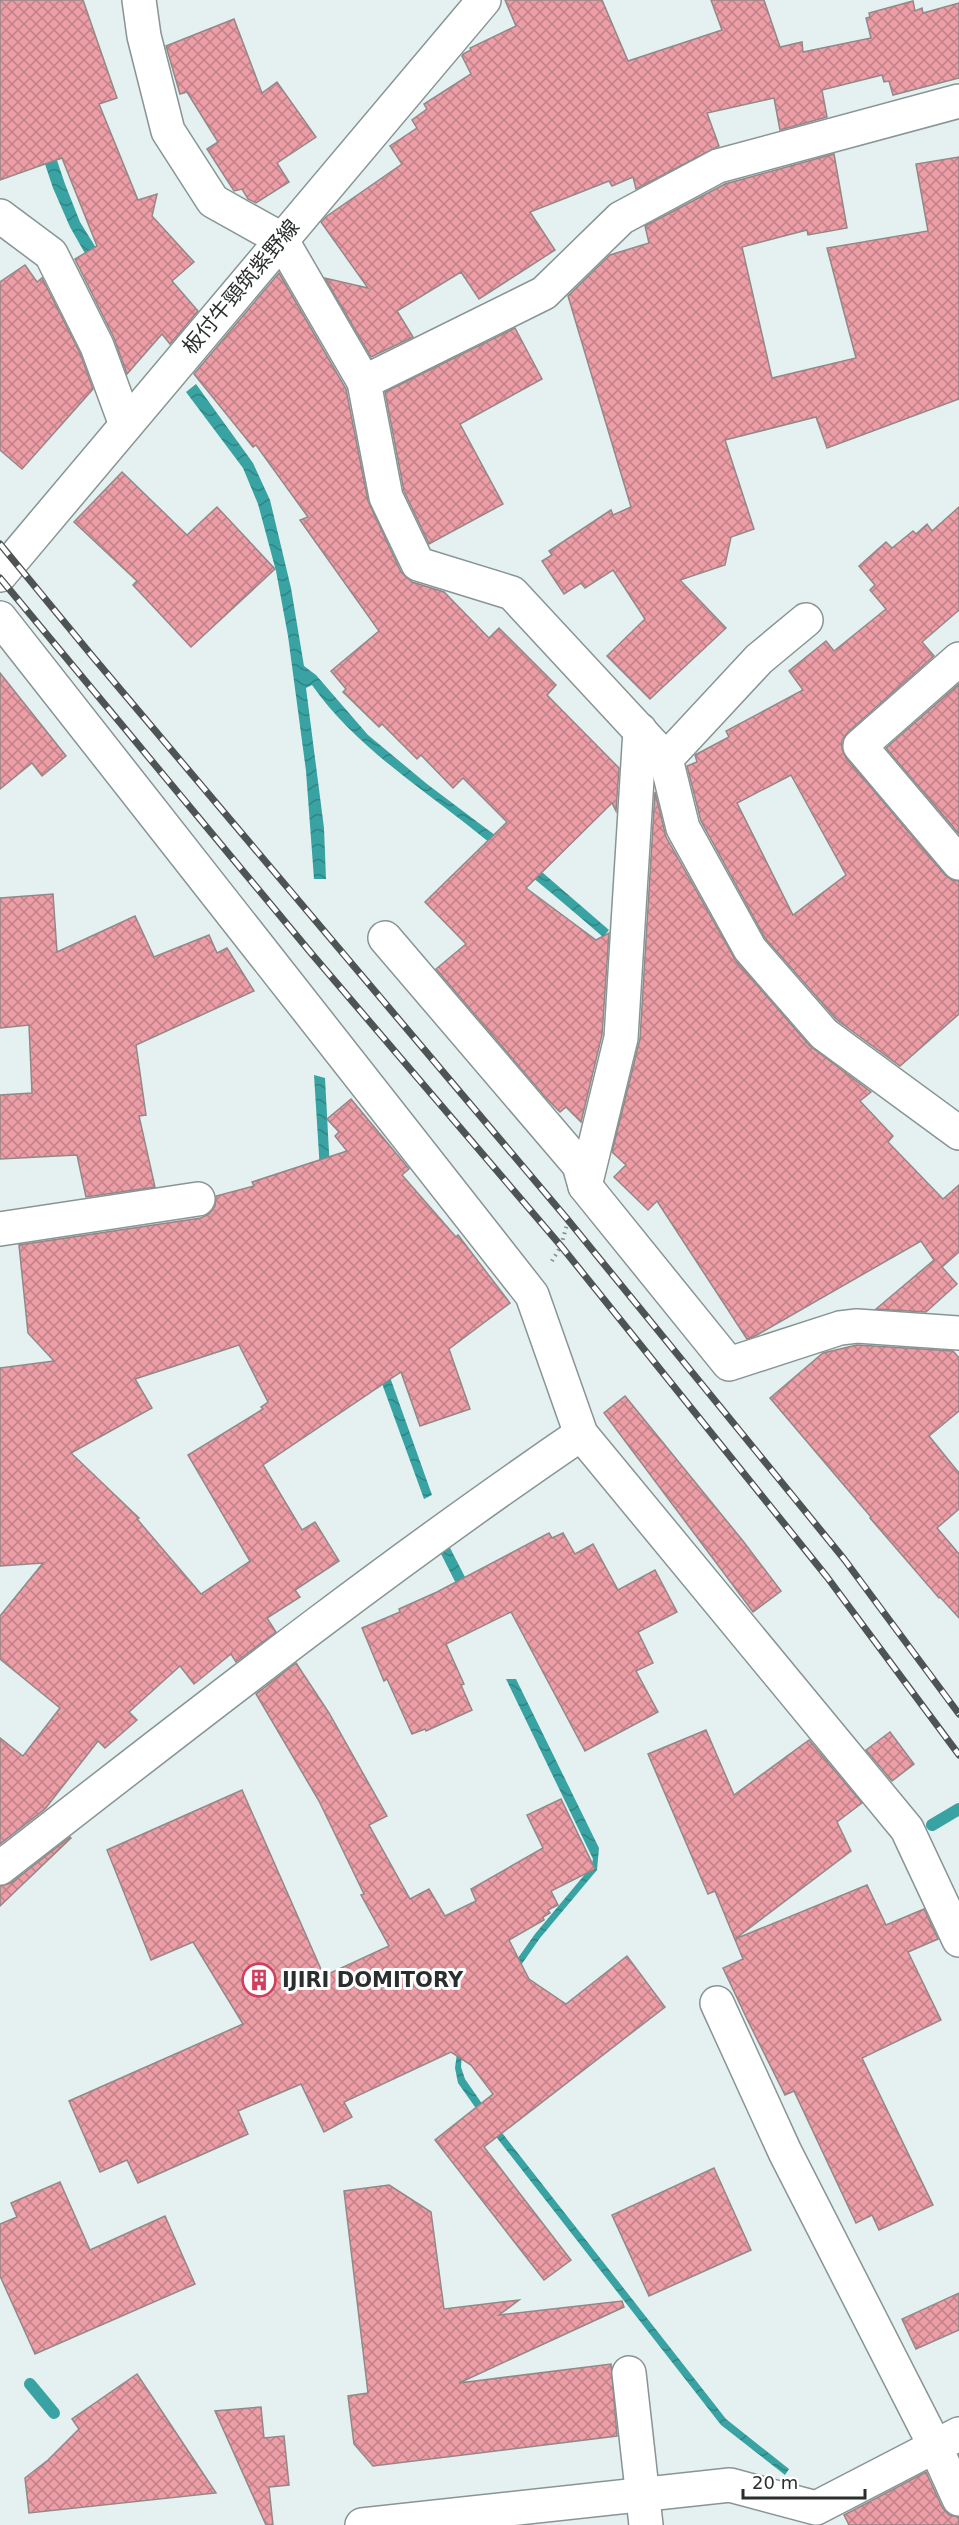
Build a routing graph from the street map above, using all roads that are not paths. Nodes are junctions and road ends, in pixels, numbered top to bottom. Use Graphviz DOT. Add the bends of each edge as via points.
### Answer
graph roads {
  1 [pos="139,0"];
  2 [pos="484,0"];
  3 [pos="959,101"];
  4 [pos="0,216"];
  5 [pos="281,239"];
  6 [pos="364,382"];
  7 [pos="126,425"];
  8 [pos="0,575"];
  9 [pos="0,618"];
  10 [pos="806,620"];
  11 [pos="959,659"];
  12 [pos="640,730"];
  13 [pos="666,759"];
  14 [pos="959,863"];
  15 [pos="385,938"];
  16 [pos="959,1133"];
  17 [pos="585,1186"];
  18 [pos="198,1199"];
  19 [pos="0,1228"];
  20 [pos="959,1333"];
  21 [pos="581,1434"];
  22 [pos="0,1868"];
  23 [pos="959,1940"];
  24 [pos="717,2003"];
  25 [pos="629,2373"];
  26 [pos="947,2440"];
  27 [pos="959,2499"];
  28 [pos="645,2510"];
  29 [pos="820,2516"];
  30 [pos="362,2525"];
  1 -- 5 [label="street" via="168,131 213,201"];
  2 -- 5 [label="street, 板付牛頸筑紫野線"];
  3 -- 6 [label="street" via="718,165 621,218 544,293"];
  4 -- 7 [label="street" via="51,254 97,346"];
  5 -- 6 [label="street"];
  5 -- 7 [label="street, 板付牛頸筑紫野線"];
  6 -- 12 [label="street" via="386,497 418,564 512,593"];
  7 -- 8 [label="street, 板付牛頸筑紫野線"];
  9 -- 21 [label="street" via="532,1295"];
  10 -- 13 [label="street" via="759,659"];
  11 -- 14 [label="street" via="860,746"];
  12 -- 13 [label="street"];
  12 -- 17 [label="street" via="621,1038"];
  13 -- 16 [label="street" via="683,828 750,949 824,1034"];
  15 -- 17 [label="street" via="579,1165"];
  17 -- 20 [label="street" via="729,1364 840,1328"];
  18 -- 19 [label="street"];
  21 -- 22 [label="street" via="245,1679"];
  21 -- 23 [label="street" via="907,1829"];
  24 -- 26 [label="street" via="785,2152"];
  25 -- 28 [label="street"];
  26 -- 27 [label="street"];
  26 -- 29 [label="street"];
  28 -- 29 [label="street" via="730,2485"];
  28 -- 30 [label="street"];
}
